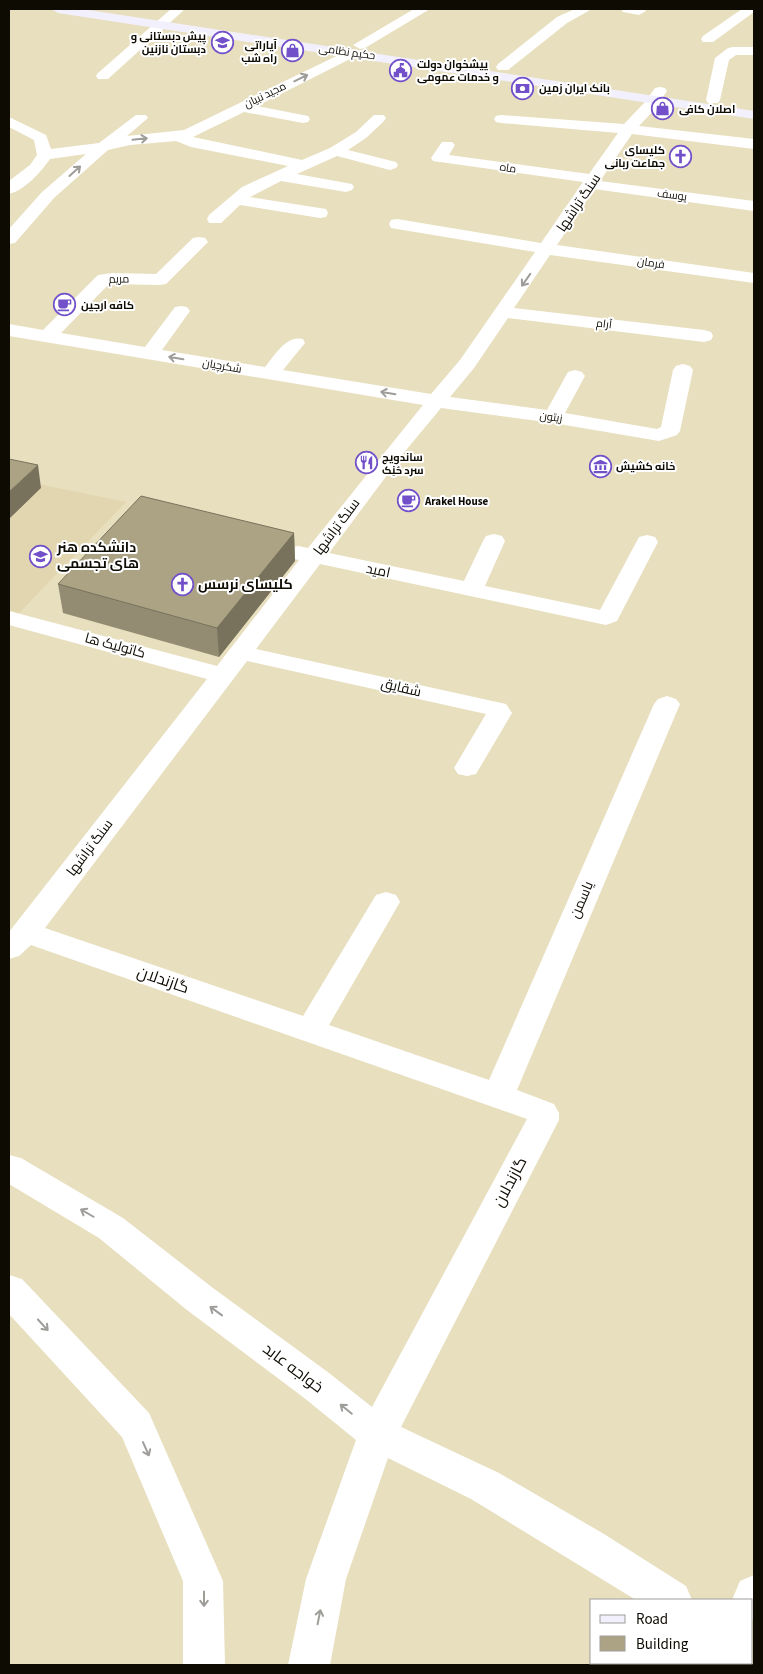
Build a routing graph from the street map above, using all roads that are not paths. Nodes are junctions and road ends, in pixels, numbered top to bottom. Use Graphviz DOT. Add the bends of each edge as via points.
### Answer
graph roads {
  1 [pos="58,9"];
  2 [pos="122,9"];
  3 [pos="423,9"];
  4 [pos="585,9"];
  5 [pos="746,10"];
  6 [pos="175,12"];
  7 [pos="159,24"];
  8 [pos="708,39"];
  9 [pos="356,49"];
  10 [pos="754,51"];
  11 [pos="502,67"];
  12 [pos="103,76"];
  13 [pos="658,95"];
  14 [pos="714,100"];
  15 [pos="754,106"];
  16 [pos="241,107"];
  17 [pos="754,115"];
  18 [pos="140,118"];
  19 [pos="379,118"];
  20 [pos="303,119"];
  21 [pos="501,119"];
  22 [pos="9,121"];
  23 [pos="200,128"];
  24 [pos="629,128"];
  25 [pos="178,136"];
  26 [pos="270,143"];
  27 [pos="754,144"];
  28 [pos="447,145"];
  29 [pos="103,147"];
  30 [pos="335,151"];
  31 [pos="45,155"];
  32 [pos="305,165"];
  33 [pos="390,165"];
  34 [pos="279,176"];
  35 [pos="592,182"];
  36 [pos="346,186"];
  37 [pos="9,190"];
  38 [pos="48,195"];
  39 [pos="238,200"];
  40 [pos="754,206"];
  41 [pos="320,213"];
  42 [pos="215,219"];
  43 [pos="397,224"];
  44 [pos="9,239"];
  45 [pos="199,242"];
  46 [pos="548,249"];
  47 [pos="737,260"];
  48 [pos="723,273"];
  49 [pos="746,282"];
  50 [pos="181,311"];
  51 [pos="504,312"];
  52 [pos="9,330"];
  53 [pos="48,336"];
  54 [pos="704,336"];
  55 [pos="296,342"];
  56 [pos="149,354"];
  57 [pos="683,370"];
  58 [pos="269,374"];
  59 [pos="575,376"];
  60 [pos="436,401"];
  61 [pos="553,417"];
  62 [pos="494,541"];
  63 [pos="647,542"];
  64 [pos="275,548"];
  65 [pos="314,557"];
  66 [pos="471,590"];
  67 [pos="9,618"];
  68 [pos="239,652"];
  69 [pos="222,675"];
  70 [pos="667,704"];
  71 [pos="467,768"];
  72 [pos="386,902"];
  73 [pos="17,941"];
  74 [pos="310,1031"];
  75 [pos="498,1096"];
  76 [pos="9,1168"];
  77 [pos="9,1290"];
  78 [pos="377,1434"];
  79 [pos="670,1599"];
  80 [pos="204,1665"];
  81 [pos="309,1665"];
  1 -- 7 [label="main road, حکیم نظامی"];
  2 -- 6 [label="main road, حکیم نظامی"];
  3 -- 9 [label="street, مجید نبیان"];
  4 -- 11 [label="street" via="562,20"];
  5 -- 8 [label="street"];
  6 -- 7 [label="street"];
  6 -- 9 [label="main road, حکیم نظامی"];
  7 -- 9 [label="main road, حکیم نظامی"];
  7 -- 12 [label="street"];
  9 -- 11 [label="main road, حکیم نظامی"];
  9 -- 13 [label="main road, حکیم نظامی"];
  16 -- 9 [label="street, مجید نبیان, one-way"];
  10 -- 14 [label="street" via="733,52 722,58"];
  11 -- 13 [label="main road, حکیم نظامی"];
  13 -- 14 [label="main road, حکیم نظامی"];
  13 -- 17 [label="main road, حکیم نظامی"];
  13 -- 24 [label="street, سنگ تراشها"];
  14 -- 15 [label="main road, حکیم نظامی"];
  16 -- 20 [label="street"];
  16 -- 23 [label="street, مجید نبیان"];
  18 -- 29 [label="street"];
  19 -- 30 [label="street" via="361,135"];
  21 -- 24 [label="street"];
  22 -- 31 [label="street" via="40,138"];
  23 -- 25 [label="street, مجید نبیان"];
  23 -- 26 [label="street"];
  24 -- 27 [label="street"];
  24 -- 35 [label="street, سنگ تراشها"];
  29 -- 25 [label="street, مجید نبیان, one-way" via="129,140"];
  25 -- 32 [label="street, مجید نبیان" via="190,142"];
  28 -- 35 [label="street, ماه" via="439,158"];
  29 -- 31 [label="street"];
  38 -- 29 [label="street, مجید نبیان, one-way"];
  30 -- 32 [label="street"];
  30 -- 33 [label="street"];
  31 -- 37 [label="street" via="36,168"];
  32 -- 34 [label="street"];
  34 -- 36 [label="street"];
  34 -- 39 [label="street" via="248,190"];
  35 -- 40 [label="street, یوسف"];
  35 -- 46 [label="street, سنگ تراشها"];
  37 -- 38 [label="street"];
  38 -- 44 [label="street, مجید نبیان"];
  39 -- 41 [label="street"];
  39 -- 42 [label="street"];
  43 -- 46 [label="street, فرمان"];
  45 -- 53 [label="street, مریم" via="160,280 104,279"];
  46 -- 48 [label="street, فرمان"];
  46 -- 51 [label="street, سنگ تراشها, one-way"];
  47 -- 48 [label="street"];
  48 -- 49 [label="street, فرمان"];
  50 -- 56 [label="street"];
  51 -- 54 [label="street, آرام"];
  51 -- 60 [label="street, سنگ تراشها"];
  52 -- 53 [label="street, شکرچیان"];
  53 -- 56 [label="street, شکرچیان"];
  55 -- 58 [label="street"];
  58 -- 56 [label="street, شکرچیان, one-way"];
  57 -- 61 [label="street, زیتون" via="670,431 666,434"];
  60 -- 58 [label="street, شکرچیان, one-way"];
  59 -- 61 [label="street"];
  60 -- 61 [label="street, زیتون"];
  60 -- 65 [label="street, سنگ تراشها"];
  62 -- 66 [label="street"];
  63 -- 66 [label="street, امید" via="606,618"];
  64 -- 65 [label="street, امید"];
  65 -- 66 [label="street, امید"];
  65 -- 68 [label="street, سنگ تراشها"];
  67 -- 69 [label="street, کاتولیک ها"];
  68 -- 69 [label="street, سنگ تراشها"];
  68 -- 71 [label="street, شقایق" via="497,709 499,713"];
  69 -- 73 [label="street, سنگ تراشها"];
  70 -- 75 [label="street, یاسمن"];
  72 -- 74 [label="street"];
  73 -- 74 [label="street, گازندلان"];
  74 -- 75 [label="street, گازندلان"];
  75 -- 78 [label="street, گازندلان" via="538,1110 543,1113 543,1120"];
  78 -- 76 [label="street, خواجه عابد, one-way" via="112,1228"];
  77 -- 80 [label="street, one-way" via="136,1426 204,1581"];
  78 -- 79 [label="street" via="485,1486"];
  81 -- 78 [label="street, one-way" via="326,1579"];
}
